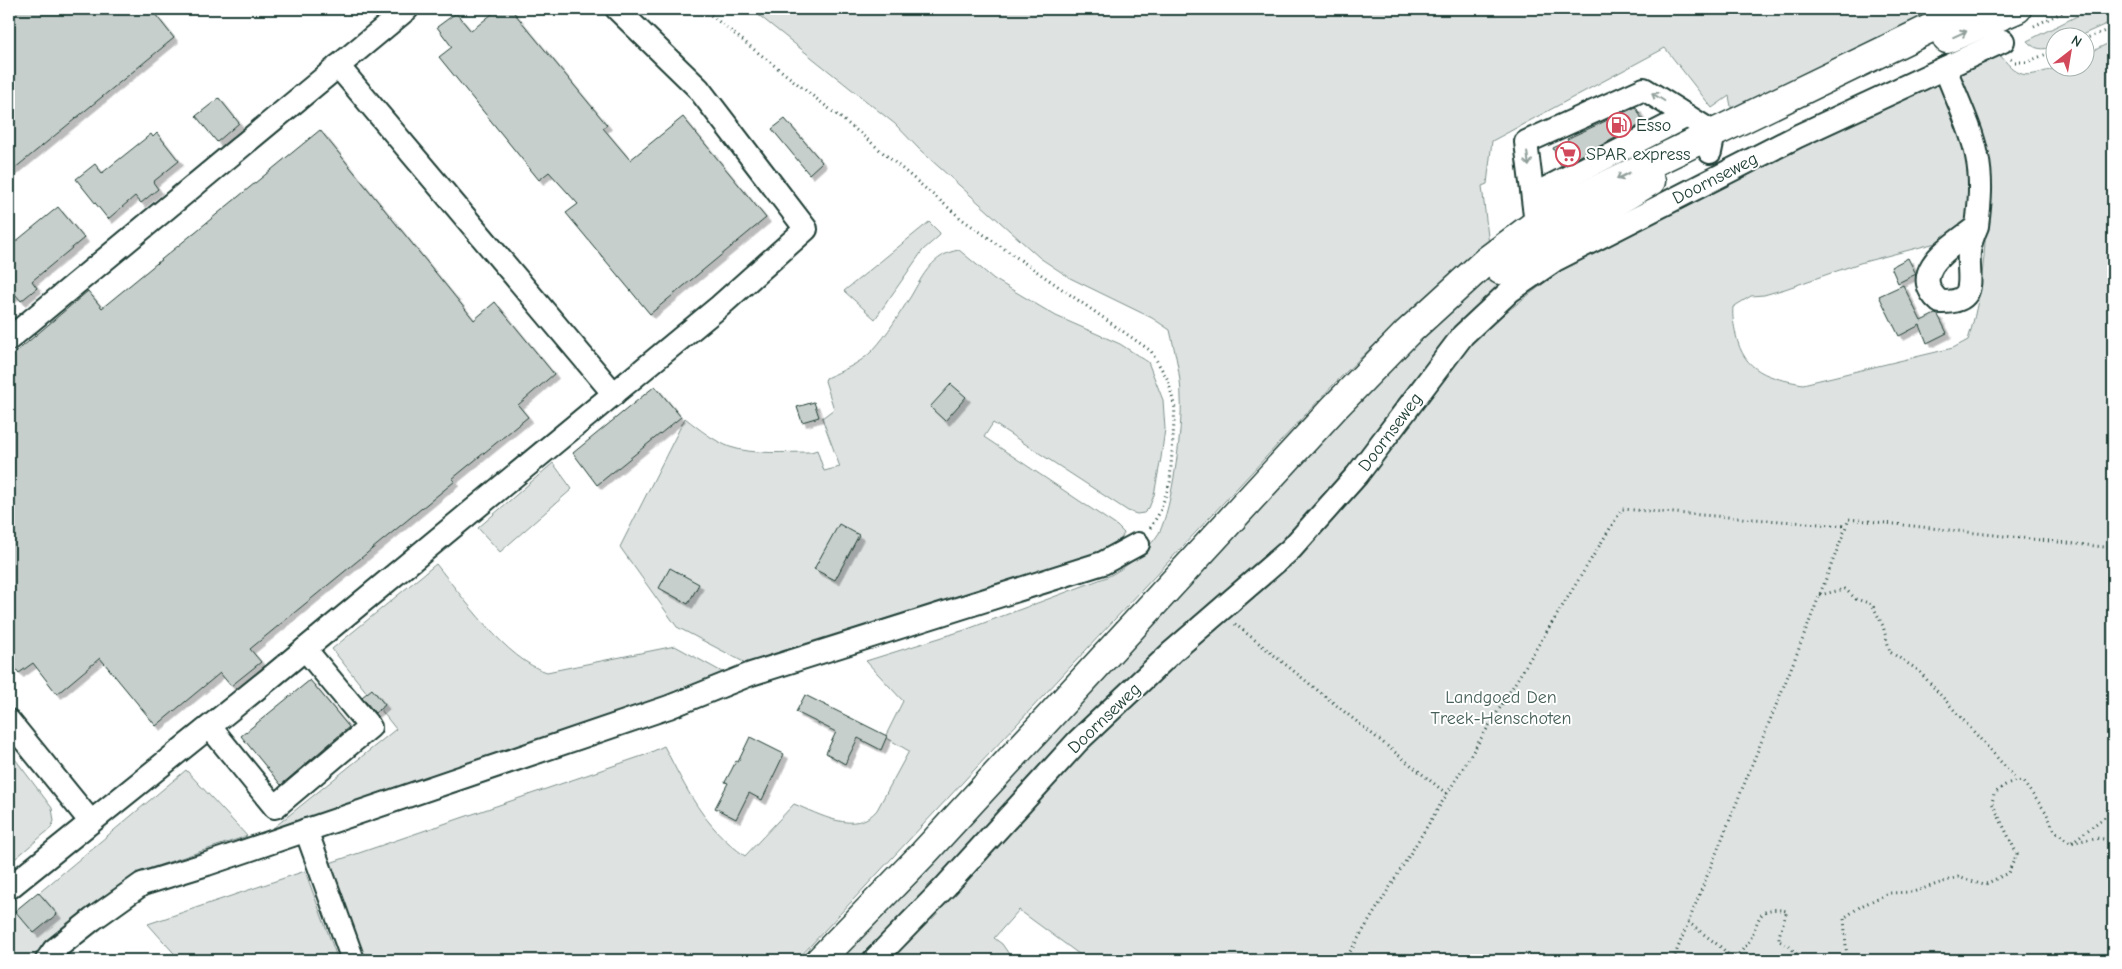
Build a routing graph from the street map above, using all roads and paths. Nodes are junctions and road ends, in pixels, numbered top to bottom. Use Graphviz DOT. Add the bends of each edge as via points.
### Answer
graph roads {
  1 [pos="407,9"];
  2 [pos="617,9"];
  3 [pos="702,9"];
  4 [pos="1970,9"];
  5 [pos="2017,9"];
  6 [pos="2069,9"];
  7 [pos="2113,28"];
  8 [pos="2094,35"];
  9 [pos="2003,41"];
  10 [pos="2044,55"];
  11 [pos="338,66"];
  12 [pos="1945,68"];
  13 [pos="1687,116"];
  14 [pos="1712,142"];
  15 [pos="1532,194"];
  16 [pos="1977,226"];
  17 [pos="1547,230"];
  18 [pos="9,339"];
  19 [pos="614,394"];
  20 [pos="1846,526"];
  21 [pos="1138,544"];
  22 [pos="2113,548"];
  23 [pos="1820,595"];
  24 [pos="1219,612"];
  25 [pos="305,649"];
  26 [pos="9,721"];
  27 [pos="210,727"];
  28 [pos="2016,780"];
  29 [pos="1447,794"];
  30 [pos="2113,811"];
  31 [pos="90,822"];
  32 [pos="306,830"];
  33 [pos="2113,840"];
  34 [pos="2070,843"];
  35 [pos="9,888"];
  36 [pos="1688,922"];
  37 [pos="47,960"];
  38 [pos="353,960"];
  39 [pos="820,960"];
  40 [pos="874,960"];
  41 [pos="1344,960"];
  42 [pos="1673,960"];
  43 [pos="1732,960"];
  44 [pos="1802,960"];
  45 [pos="1846,960"];
  1 -- 11 [label="street"];
  2 -- 19 [label="street" via="698,88 806,229"];
  3 -- 21 [label="path" via="861,134 963,220 1151,351 1168,380 1175,408 1173,444 1170,482 1160,512"];
  4 -- 14 [label="main road, Doornseweg"];
  14 -- 5 [label="main road, Doornseweg, one-way"];
  6 -- 9 [label="path"];
  7 -- 8 [label="path"];
  9 -- 10 [label="path" via="2009,57 2015,62 2027,62"];
  9 -- 12 [label="street, Doornseweg"];
  11 -- 18 [label="street"];
  11 -- 19 [label="street"];
  12 -- 16 [label="street" via="1978,157 1981,187"];
  12 -- 24 [label="street, Doornseweg" via="1798,136 1564,255 1510,291 1463,335 1357,475 1291,549"];
  13 -- 14 [label="street"];
  13 -- 15 [label="street"];
  13 -- 15 [label="street, one-way" via="1644,89 1526,142"];
  14 -- 17 [label="main road, Doornseweg" via="1553,211"];
  15 -- 17 [label="street"];
  17 -- 39 [label="main road, Doornseweg" via="1334,408 923,854"];
  19 -- 25 [label="street"];
  20 -- 22 [label="path" via="1849,518"];
  20 -- 23 [label="path"];
  20 -- 29 [label="path" via="1622,509"];
  21 -- 32 [label="street" via="1103,563 751,674 669,708"];
  23 -- 28 [label="path" via="1845,589 1856,599 1872,604 1883,626 1890,652 1918,670"];
  23 -- 36 [label="path"];
  24 -- 29 [label="path"];
  24 -- 40 [label="street, Doornseweg" via="1078,741 946,887"];
  25 -- 27 [label="street"];
  25 -- 27 [label="street" via="370,727 275,807"];
  26 -- 31 [label="street"];
  27 -- 31 [label="street"];
  28 -- 34 [label="path" via="2029,787 2054,830"];
  28 -- 45 [label="path" via="2005,784 1994,794 1992,802 2018,854 2008,873 1984,885 1958,877 1913,892 1889,893 1861,906 1844,918"];
  29 -- 41 [label="path"];
  30 -- 34 [label="path"];
  31 -- 35 [label="street"];
  32 -- 37 [label="street" via="142,884 92,918 54,950"];
  32 -- 38 [label="street"];
  33 -- 34 [label="path" via="2095,838"];
  36 -- 42 [label="path"];
  36 -- 43 [label="path" via="1722,948"];
  43 -- 44 [label="path" via="1749,942 1758,916 1776,909 1787,911 1779,941 1788,945"];
}
